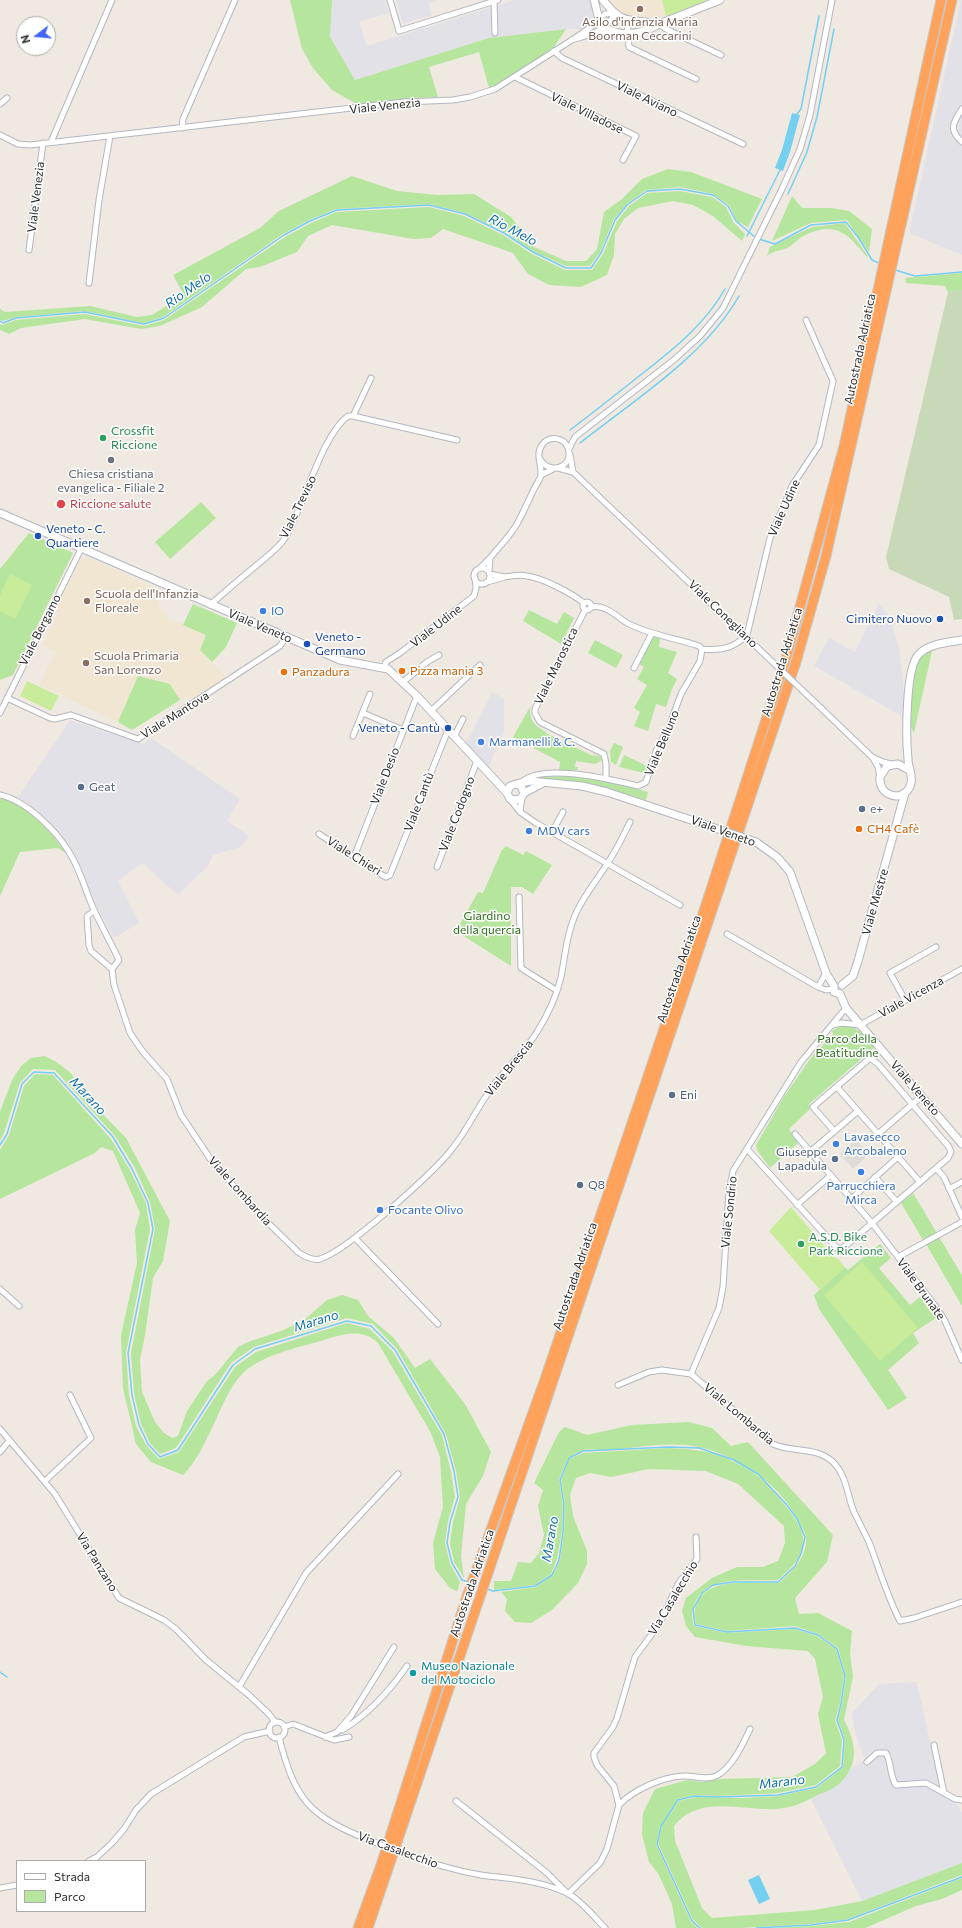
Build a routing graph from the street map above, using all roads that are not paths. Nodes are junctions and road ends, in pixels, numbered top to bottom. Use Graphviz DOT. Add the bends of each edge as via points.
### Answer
graph roads {
  1 [pos="112,0"];
  2 [pos="235,0"];
  3 [pos="390,0"];
  4 [pos="594,0"];
  5 [pos="603,0"];
  6 [pos="720,0"];
  7 [pos="832,0"];
  8 [pos="941,0"];
  9 [pos="952,0"];
  10 [pos="493,1"];
  11 [pos="614,13"];
  12 [pos="599,19"];
  13 [pos="627,21"];
  14 [pos="659,24"];
  15 [pos="605,26"];
  16 [pos="614,31"];
  17 [pos="495,33"];
  18 [pos="593,34"];
  19 [pos="627,34"];
  20 [pos="572,40"];
  21 [pos="554,51"];
  22 [pos="721,55"];
  23 [pos="515,77"];
  24 [pos="696,79"];
  25 [pos="7,98"];
  26 [pos="0,104"];
  27 [pos="962,109"];
  28 [pos="182,128"];
  29 [pos="0,135"];
  30 [pos="110,136"];
  31 [pos="51,142"];
  32 [pos="962,142"];
  33 [pos="43,143"];
  34 [pos="743,144"];
  35 [pos="623,160"];
  36 [pos="29,250"];
  37 [pos="89,283"];
  38 [pos="806,320"];
  39 [pos="371,378"];
  40 [pos="353,416"];
  41 [pos="575,437"];
  42 [pos="560,439"];
  43 [pos="457,440"];
  44 [pos="569,452"];
  45 [pos="539,457"];
  46 [pos="556,468"];
  47 [pos="573,472"];
  48 [pos="541,475"];
  49 [pos="0,513"];
  50 [pos="81,548"];
  51 [pos="490,558"];
  52 [pos="480,568"];
  53 [pos="489,572"];
  54 [pos="505,577"];
  55 [pos="474,578"];
  56 [pos="487,582"];
  57 [pos="584,603"];
  58 [pos="210,605"];
  59 [pos="591,607"];
  60 [pos="585,610"];
  61 [pos="652,633"];
  62 [pos="286,637"];
  63 [pos="962,640"];
  64 [pos="702,649"];
  65 [pos="438,655"];
  66 [pos="480,665"];
  67 [pos="384,667"];
  68 [pos="634,668"];
  69 [pos="403,682"];
  70 [pos="370,694"];
  71 [pos="417,696"];
  72 [pos="7,698"];
  73 [pos="431,711"];
  74 [pos="0,713"];
  75 [pos="363,713"];
  76 [pos="463,719"];
  77 [pos="403,730"];
  78 [pos="448,730"];
  79 [pos="353,736"];
  80 [pos="454,737"];
  81 [pos="907,750"];
  82 [pos="872,757"];
  83 [pos="477,761"];
  84 [pos="895,764"];
  85 [pos="909,770"];
  86 [pos="490,775"];
  87 [pos="880,777"];
  88 [pos="532,778"];
  89 [pos="606,778"];
  90 [pos="517,783"];
  91 [pos="543,783"];
  92 [pos="524,793"];
  93 [pos="905,793"];
  94 [pos="0,795"];
  95 [pos="893,795"];
  96 [pos="508,796"];
  97 [pos="520,812"];
  98 [pos="563,812"];
  99 [pos="899,814"];
  100 [pos="630,822"];
  101 [pos="552,832"];
  102 [pos="319,834"];
  103 [pos="354,857"];
  104 [pos="608,863"];
  105 [pos="436,867"];
  106 [pos="390,875"];
  107 [pos="520,897"];
  108 [pos="680,905"];
  109 [pos="94,911"];
  110 [pos="727,934"];
  111 [pos="936,947"];
  112 [pos="112,969"];
  113 [pos="962,969"];
  114 [pos="826,973"];
  115 [pos="842,985"];
  116 [pos="818,987"];
  117 [pos="833,988"];
  118 [pos="556,990"];
  119 [pos="840,994"];
  120 [pos="905,1000"];
  121 [pos="846,1008"];
  122 [pos="832,1025"];
  123 [pos="860,1025"];
  124 [pos="836,1087"];
  125 [pos="922,1096"];
  126 [pos="912,1104"];
  127 [pos="858,1111"];
  128 [pos="834,1131"];
  129 [pos="795,1134"];
  130 [pos="878,1134"];
  131 [pos="962,1144"];
  132 [pos="748,1149"];
  133 [pos="810,1152"];
  134 [pos="898,1157"];
  135 [pos="936,1168"];
  136 [pos="831,1175"];
  137 [pos="875,1177"];
  138 [pos="920,1182"];
  139 [pos="962,1182"];
  140 [pos="949,1188"];
  141 [pos="851,1199"];
  142 [pos="897,1202"];
  143 [pos="797,1205"];
  144 [pos="962,1217"];
  145 [pos="962,1222"];
  146 [pos="872,1223"];
  147 [pos="355,1238"];
  148 [pos="304,1257"];
  149 [pos="898,1257"];
  150 [pos="0,1289"];
  151 [pos="19,1306"];
  152 [pos="438,1324"];
  153 [pos="962,1360"];
  154 [pos="691,1374"];
  155 [pos="618,1385"];
  156 [pos="70,1395"];
  157 [pos="0,1429"];
  158 [pos="9,1441"];
  159 [pos="0,1452"];
  160 [pos="398,1474"];
  161 [pos="45,1481"];
  162 [pos="696,1537"];
  163 [pos="962,1602"];
  164 [pos="394,1647"];
  165 [pos="407,1666"];
  166 [pos="239,1687"];
  167 [pos="275,1722"];
  168 [pos="284,1726"];
  169 [pos="750,1729"];
  170 [pos="270,1731"];
  171 [pos="337,1732"];
  172 [pos="279,1737"];
  173 [pos="325,1737"];
  174 [pos="349,1737"];
  175 [pos="934,1745"];
  176 [pos="866,1762"];
  177 [pos="944,1793"];
  178 [pos="962,1800"];
  179 [pos="456,1801"];
  180 [pos="619,1805"];
  181 [pos="91,1860"];
  182 [pos="16,1885"];
  183 [pos="0,1888"];
  184 [pos="568,1894"];
  185 [pos="358,1928"];
  186 [pos="368,1928"];
  187 [pos="605,1928"];
  1 -- 31 [label="street"];
  2 -- 28 [label="street" via="183,119"];
  3 -- 10 [label="street" via="400,31"];
  4 -- 12 [label="main road"];
  5 -- 11 [label="main road"];
  6 -- 14 [label="main road, Viale Venezia"];
  7 -- 41 [label="street" via="810,115 800,149 723,308 700,336 675,358"];
  8 -- 185 [label="highway, Autostrada Adriatica" via="844,446 786,658 550,1364 467,1596 381,1865"];
  9 -- 186 [label="highway, Autostrada Adriatica" via="826,556 796,662"];
  10 -- 17 [label="street"];
  11 -- 12 [label="street, Viale Venezia" via="604,14"];
  11 -- 13 [label="main road, Viale Venezia"];
  11 -- 15 [label="street, Viale Venezia" via="612,20"];
  12 -- 15 [label="main road, Viale Venezia"];
  12 -- 20 [label="street, Viale Venezia"];
  13 -- 14 [label="main road, Viale Venezia"];
  13 -- 19 [label="street"];
  14 -- 19 [label="main road, Viale Venezia"];
  14 -- 22 [label="street" via="666,30"];
  15 -- 16 [label="main road, Viale Venezia"];
  15 -- 18 [label="street, Viale Venezia"];
  16 -- 18 [label="street, Viale Venezia"];
  16 -- 19 [label="main road, Viale Venezia"];
  18 -- 20 [label="street, Viale Venezia"];
  19 -- 24 [label="street" via="629,47"];
  20 -- 21 [label="street, Viale Venezia"];
  21 -- 23 [label="street, Viale Venezia"];
  21 -- 34 [label="street, Viale Aviano" via="562,58"];
  23 -- 28 [label="street, Viale Venezia" via="484,93 453,100 404,102"];
  23 -- 35 [label="street, Viale Villadose" via="636,136"];
  25 -- 26 [label="street"];
  27 -- 32 [label="street" via="954,122 953,130"];
  28 -- 30 [label="street, Viale Venezia"];
  29 -- 33 [label="street, Viale Venezia" via="18,144"];
  30 -- 31 [label="street, Viale Venezia"];
  30 -- 37 [label="street"];
  31 -- 33 [label="street, Viale Venezia"];
  33 -- 36 [label="street, Viale Venezia"];
  38 -- 64 [label="street, Viale Udine" via="833,381 819,445 792,486 772,532 747,635 738,644 711,650"];
  39 -- 40 [label="street, Viale Treviso"];
  40 -- 43 [label="street"];
  40 -- 58 [label="street, Viale Treviso" via="344,419 328,444 285,539"];
  41 -- 42 [label="street"];
  41 -- 44 [label="street"];
  42 -- 44 [label="street" via="567,445"];
  42 -- 45 [label="street" via="546,440 540,448"];
  44 -- 46 [label="street" via="566,463"];
  44 -- 47 [label="street"];
  45 -- 46 [label="street" via="544,465"];
  45 -- 48 [label="street"];
  46 -- 47 [label="street, Viale Conegliano"];
  46 -- 48 [label="street"];
  47 -- 82 [label="street, Viale Conegliano, bridge"];
  48 -- 51 [label="street, Viale Udine" via="516,525"];
  49 -- 50 [label="main road, Viale Veneto"];
  50 -- 58 [label="main road, Viale Veneto"];
  50 -- 72 [label="street, Viale Bergamo"];
  51 -- 52 [label="street, Viale Udine"];
  51 -- 53 [label="street"];
  52 -- 53 [label="street" via="485,568"];
  52 -- 55 [label="street, Viale Udine"];
  53 -- 54 [label="street"];
  53 -- 56 [label="street"];
  54 -- 56 [label="street"];
  54 -- 57 [label="street" via="536,578"];
  55 -- 56 [label="street" via="480,584"];
  55 -- 67 [label="street, Viale Udine" via="474,596 386,662"];
  57 -- 59 [label="street" via="589,602"];
  57 -- 60 [label="street" via="582,605"];
  58 -- 62 [label="main road, Viale Veneto"];
  59 -- 60 [label="street"];
  59 -- 61 [label="street" via="605,608"];
  60 -- 89 [label="street, Viale Marostica" via="535,713 540,722 604,754"];
  61 -- 64 [label="street" via="694,644"];
  61 -- 68 [label="street"];
  62 -- 67 [label="main road, Viale Veneto" via="340,660"];
  62 -- 72 [label="street, Viale Mantova" via="280,646 138,738 71,715 50,718"];
  63 -- 81 [label="main road, Viale Mestre" via="924,650 912,662 909,677"];
  64 -- 89 [label="street, Viale Belluno" via="700,661 681,694 668,729 656,751 646,782 638,786"];
  65 -- 69 [label="street"];
  66 -- 73 [label="street"];
  67 -- 69 [label="main road, Viale Veneto"];
  69 -- 71 [label="main road, Viale Veneto"];
  70 -- 75 [label="street"];
  71 -- 73 [label="main road, Viale Veneto"];
  71 -- 77 [label="street, Viale Desio"];
  72 -- 74 [label="street, Viale Bergamo"];
  73 -- 78 [label="main road, Viale Veneto"];
  75 -- 77 [label="street"];
  75 -- 79 [label="street"];
  76 -- 80 [label="street"];
  77 -- 103 [label="street, Viale Desio"];
  78 -- 80 [label="main road, Viale Veneto"];
  78 -- 106 [label="street, Viale Cantù"];
  80 -- 83 [label="main road, Viale Veneto"];
  81 -- 84 [label="main road"];
  81 -- 85 [label="main road, Viale Mestre"];
  82 -- 84 [label="street, Viale Conegliano"];
  82 -- 87 [label="street, Viale Conegliano"];
  83 -- 86 [label="main road, Viale Veneto"];
  83 -- 105 [label="street, Viale Codogno"];
  84 -- 85 [label="main road"];
  84 -- 87 [label="main road" via="884,768"];
  85 -- 93 [label="main road, Viale Mestre" via="911,782"];
  86 -- 90 [label="main road, Viale Veneto" via="504,782"];
  86 -- 96 [label="main road, Viale Veneto"];
  87 -- 95 [label="main road" via="883,789"];
  88 -- 89 [label="street, Viale Belluno" via="575,774"];
  88 -- 90 [label="main road, Viale Veneto"];
  88 -- 91 [label="main road, Viale Veneto"];
  88 -- 92 [label="main road"];
  90 -- 92 [label="main road"];
  90 -- 96 [label="main road" via="509,787"];
  91 -- 92 [label="main road, Viale Veneto"];
  91 -- 114 [label="main road, Viale Veneto, bridge" via="592,788 756,842 771,851 790,872"];
  92 -- 96 [label="main road" via="515,801"];
  92 -- 97 [label="street"];
  93 -- 95 [label="main road"];
  93 -- 99 [label="main road, Viale Mestre"];
  94 -- 109 [label="street, Viale Lombardia" via="26,806 70,852"];
  95 -- 99 [label="main road"];
  96 -- 97 [label="street, Viale Veneto"];
  97 -- 101 [label="street, Viale Veneto"];
  98 -- 101 [label="street"];
  99 -- 115 [label="main road, Viale Mestre" via="853,976"];
  100 -- 104 [label="street, Viale Brescia"];
  101 -- 104 [label="street, Viale Veneto"];
  102 -- 103 [label="street, Viale Chieri"];
  103 -- 106 [label="street, Viale Chieri" via="382,875"];
  104 -- 108 [label="street, Viale Veneto"];
  104 -- 118 [label="street, Viale Brescia" via="574,916"];
  107 -- 118 [label="street" via="521,968"];
  109 -- 112 [label="street, Viale Lombardia" via="119,960"];
  109 -- 112 [label="street" via="87,916 89,945 91,951"];
  110 -- 116 [label="street, Viale Veneto"];
  111 -- 120 [label="street" via="890,973"];
  112 -- 148 [label="street, Viale Lombardia" via="114,985 130,1032 143,1052 167,1079 181,1115 209,1157 262,1217"];
  113 -- 120 [label="street, Viale Vicenza"];
  114 -- 116 [label="street"];
  114 -- 117 [label="main road, Viale Veneto"];
  115 -- 117 [label="main road, Viale Veneto" via="838,983"];
  115 -- 119 [label="main road" via="844,991"];
  116 -- 117 [label="street, Viale Veneto" via="826,990"];
  117 -- 119 [label="main road, Viale Veneto" via="835,993"];
  118 -- 147 [label="street, Viale Brescia" via="538,1031 492,1086 464,1134 451,1150"];
  119 -- 121 [label="main road, Viale Veneto"];
  120 -- 123 [label="street, Viale Vicenza"];
  121 -- 122 [label="street, Viale Sondrio"];
  121 -- 123 [label="main road, Viale Veneto"];
  122 -- 123 [label="street"];
  122 -- 132 [label="street, Viale Sondrio" via="797,1068"];
  123 -- 125 [label="main road, Viale Veneto"];
  124 -- 126 [label="street" via="870,1058"];
  124 -- 127 [label="street"];
  124 -- 128 [label="street" via="813,1107"];
  125 -- 126 [label="street"];
  125 -- 131 [label="main road, Viale Veneto"];
  126 -- 130 [label="street"];
  126 -- 135 [label="street" via="951,1152"];
  127 -- 128 [label="street"];
  127 -- 130 [label="street"];
  128 -- 133 [label="street"];
  129 -- 133 [label="street, Viale Brunate"];
  130 -- 134 [label="street"];
  132 -- 143 [label="street"];
  132 -- 154 [label="street, Viale Sondrio" via="733,1171 729,1191 723,1287 719,1308"];
  133 -- 136 [label="street, Viale Brunate"];
  134 -- 137 [label="street"];
  134 -- 138 [label="street"];
  135 -- 138 [label="street"];
  135 -- 140 [label="street"];
  136 -- 141 [label="street, Viale Brunate"];
  136 -- 143 [label="street"];
  137 -- 141 [label="street"];
  137 -- 142 [label="street"];
  138 -- 142 [label="street"];
  139 -- 140 [label="street"];
  140 -- 144 [label="street"];
  141 -- 146 [label="street, Viale Brunate"];
  142 -- 146 [label="street"];
  143 -- 146 [label="street" via="838,1249 843,1248"];
  145 -- 149 [label="street"];
  146 -- 149 [label="street, Viale Brunate"];
  147 -- 148 [label="street, Viale Brescia" via="320,1259"];
  147 -- 152 [label="street"];
  149 -- 153 [label="street, Viale Brunate" via="939,1311"];
  150 -- 151 [label="street"];
  154 -- 155 [label="street" via="662,1370 649,1372"];
  154 -- 163 [label="street, Viale Lombardia" via="773,1444 783,1449 818,1453 833,1462 844,1476 854,1511 900,1621"];
  156 -- 161 [label="street" via="91,1438"];
  157 -- 158 [label="street, Via Panzano"];
  158 -- 159 [label="street"];
  158 -- 161 [label="street, Via Panzano"];
  160 -- 166 [label="street" via="306,1573"];
  161 -- 166 [label="street, Via Panzano" via="119,1598 164,1620"];
  162 -- 180 [label="street, Via Casalecchio" via="697,1559 678,1584 660,1623 638,1652 617,1718 594,1753 597,1765 614,1786"];
  164 -- 171 [label="street" via="351,1716"];
  165 -- 171 [label="street" via="396,1682 366,1712"];
  166 -- 167 [label="street, Via Panzano"];
  167 -- 168 [label="street"];
  167 -- 170 [label="street" via="271,1725"];
  168 -- 172 [label="street" via="284,1733"];
  168 -- 173 [label="street" via="293,1724"];
  169 -- 180 [label="street" via="729,1765 715,1776 682,1776 655,1783 633,1793"];
  170 -- 172 [label="street" via="274,1737"];
  170 -- 181 [label="street" via="244,1737 151,1794 112,1843"];
  171 -- 173 [label="street"];
  172 -- 184 [label="street, Via Casalecchio, bridge" via="296,1787 321,1816 342,1829 450,1869 524,1879"];
  173 -- 174 [label="street" via="337,1740"];
  175 -- 177 [label="street"];
  176 -- 177 [label="street" via="877,1753 886,1753 896,1785 926,1783"];
  177 -- 178 [label="street"];
  179 -- 184 [label="street, Via Casalecchio" via="547,1873"];
  180 -- 184 [label="street" via="607,1849 600,1863"];
  182 -- 183 [label="street"];
  184 -- 187 [label="street, Via Casalecchio"];
}
